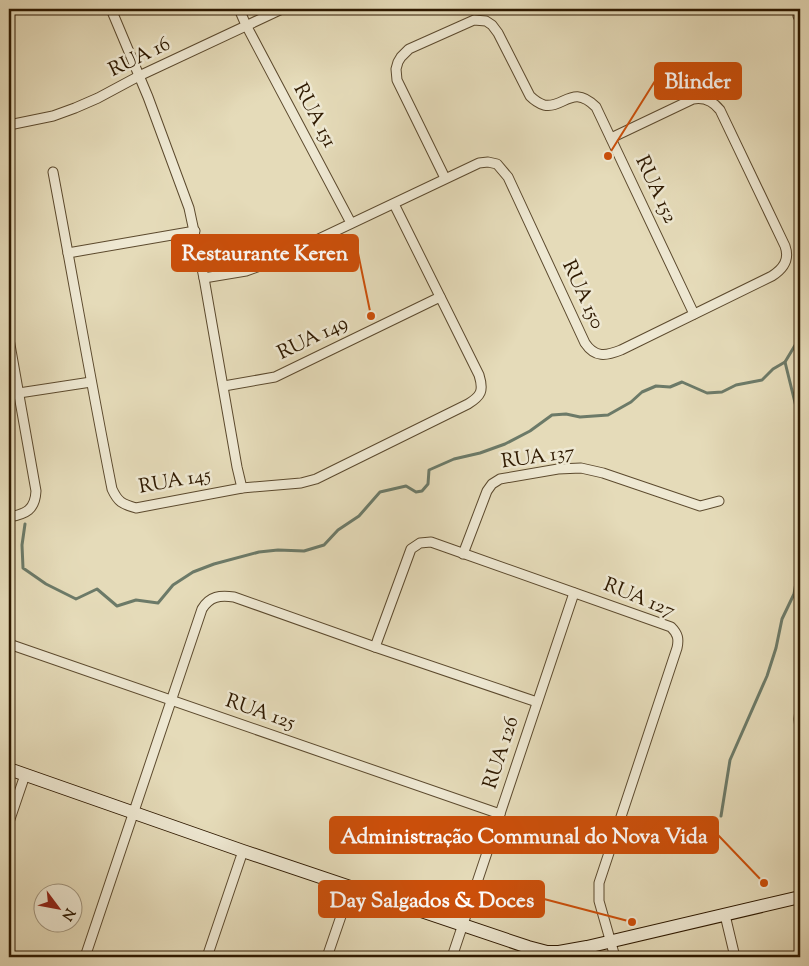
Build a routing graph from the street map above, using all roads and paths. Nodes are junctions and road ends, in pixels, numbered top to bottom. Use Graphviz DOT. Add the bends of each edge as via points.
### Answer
graph roads {
  1 [pos="111,9"];
  2 [pos="239,9"];
  3 [pos="282,9"];
  4 [pos="246,25"];
  5 [pos="139,76"];
  6 [pos="9,125"];
  7 [pos="611,138"];
  8 [pos="53,172"];
  9 [pos="445,178"];
  10 [pos="394,204"];
  11 [pos="351,223"];
  12 [pos="195,231"];
  13 [pos="68,253"];
  14 [pos="204,278"];
  15 [pos="440,297"];
  16 [pos="694,314"];
  17 [pos="9,339"];
  18 [pos="91,382"];
  19 [pos="224,386"];
  20 [pos="19,393"];
  21 [pos="9,396"];
  22 [pos="242,488"];
  23 [pos="719,501"];
  24 [pos="9,517"];
  25 [pos="464,554"];
  26 [pos="574,593"];
  27 [pos="9,644"];
  28 [pos="375,647"];
  29 [pos="171,700"];
  30 [pos="537,702"];
  31 [pos="800,709"];
  32 [pos="800,730"];
  33 [pos="9,769"];
  34 [pos="25,774"];
  35 [pos="133,812"];
  36 [pos="500,814"];
  37 [pos="9,822"];
  38 [pos="243,851"];
  39 [pos="351,887"];
  40 [pos="800,897"];
  41 [pos="725,915"];
  42 [pos="463,925"];
  43 [pos="611,941"];
  44 [pos="526,952"];
  45 [pos="85,957"];
  46 [pos="207,957"];
  47 [pos="327,957"];
  48 [pos="452,957"];
  49 [pos="615,957"];
  50 [pos="735,957"];
  1 -- 5 [label="street"];
  2 -- 4 [label="street, RUA 151"];
  3 -- 4 [label="street, RUA 16"];
  4 -- 5 [label="street, RUA 16"];
  4 -- 11 [label="street, RUA 151"];
  5 -- 6 [label="street, RUA 16" via="54,116"];
  5 -- 12 [label="street"];
  7 -- 9 [label="street, RUA 152" via="596,107 589,100 570,98 544,105 530,96 498,33 492,25 474,20 409,49 400,57 396,69 397,80"];
  7 -- 16 [label="street, RUA 152"];
  7 -- 16 [label="street, RUA 150" via="693,99 703,98 712,102 720,110 781,238 787,258 778,272"];
  8 -- 13 [label="street, RUA 145"];
  9 -- 10 [label="street, RUA 150"];
  9 -- 16 [label="street, RUA 150" via="478,163 497,164 503,170 585,343 593,352 613,353"];
  10 -- 11 [label="street, RUA 150"];
  10 -- 15 [label="street"];
  11 -- 14 [label="street, RUA 150" via="268,263 246,271"];
  12 -- 13 [label="street"];
  12 -- 14 [label="street"];
  13 -- 18 [label="street, RUA 145"];
  14 -- 19 [label="street"];
  15 -- 19 [label="street, RUA 149" via="275,376"];
  15 -- 22 [label="street" via="480,375 482,390 475,400 316,479"];
  17 -- 20 [label="street"];
  18 -- 20 [label="street"];
  18 -- 22 [label="street, RUA 145" via="112,489 117,500 136,508"];
  19 -- 22 [label="street"];
  20 -- 21 [label="street"];
  20 -- 24 [label="street" via="36,498 26,512"];
  23 -- 25 [label="street, RUA 137" via="700,506 581,468 500,479 487,491"];
  25 -- 26 [label="street, RUA 127"];
  25 -- 28 [label="street, RUA 127" via="431,542 420,543 411,549"];
  26 -- 30 [label="street, RUA 126"];
  26 -- 43 [label="street, RUA 127" via="671,627 679,641 599,883 599,901"];
  27 -- 29 [label="street, RUA 125"];
  28 -- 29 [label="street" via="234,597 214,598 202,609"];
  28 -- 30 [label="street"];
  29 -- 35 [label="street"];
  29 -- 36 [label="street, RUA 125"];
  30 -- 36 [label="street, RUA 126"];
  31 -- 32 [label="street"];
  33 -- 34 [label="street"];
  34 -- 35 [label="street"];
  34 -- 37 [label="street"];
  35 -- 38 [label="street"];
  35 -- 45 [label="street"];
  36 -- 42 [label="street, RUA 126"];
  38 -- 39 [label="street"];
  38 -- 46 [label="street"];
  39 -- 42 [label="street"];
  39 -- 47 [label="street"];
  40 -- 41 [label="street"];
  41 -- 43 [label="street"];
  41 -- 50 [label="street"];
  42 -- 44 [label="street"];
  42 -- 48 [label="street, RUA 126"];
  43 -- 44 [label="street" via="559,952"];
  43 -- 49 [label="street, RUA 127"];
}
